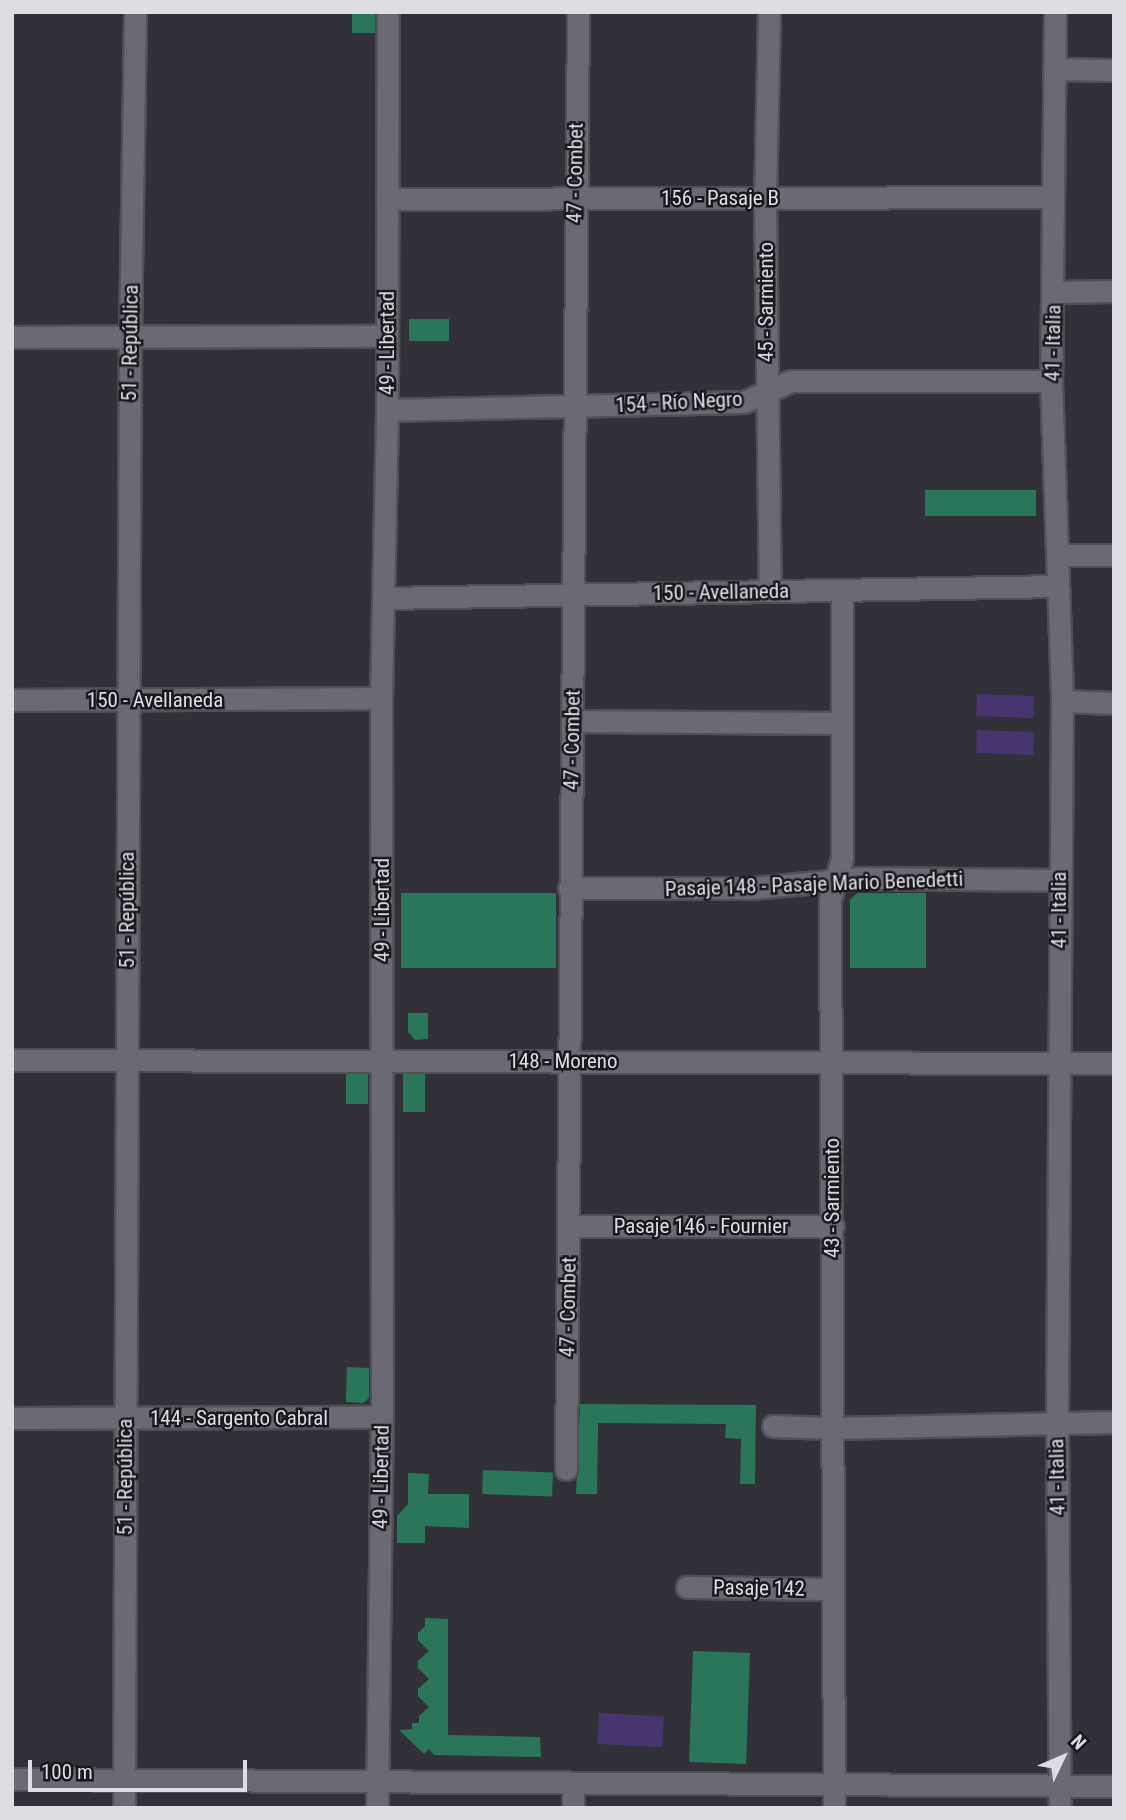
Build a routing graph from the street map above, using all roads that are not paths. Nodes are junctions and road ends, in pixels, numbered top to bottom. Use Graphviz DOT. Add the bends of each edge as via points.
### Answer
graph roads {
  1 [pos="135,12"];
  2 [pos="388,12"];
  3 [pos="578,12"];
  4 [pos="769,12"];
  5 [pos="1055,12"];
  6 [pos="1054,69"];
  7 [pos="1114,70"];
  8 [pos="575,197"];
  9 [pos="1053,197"];
  10 [pos="765,198"];
  11 [pos="387,199"];
  12 [pos="1114,291"];
  13 [pos="1054,292"];
  14 [pos="130,335"];
  15 [pos="387,336"];
  16 [pos="12,337"];
  17 [pos="1051,381"];
  18 [pos="766,391"];
  19 [pos="573,407"];
  20 [pos="387,410"];
  21 [pos="1058,555"];
  22 [pos="1114,555"];
  23 [pos="1058,586"];
  24 [pos="842,590"];
  25 [pos="770,591"];
  26 [pos="572,596"];
  27 [pos="384,597"];
  28 [pos="381,698"];
  29 [pos="12,700"];
  30 [pos="128,700"];
  31 [pos="1062,701"];
  32 [pos="1114,703"];
  33 [pos="573,721"];
  34 [pos="840,723"];
  35 [pos="836,880"];
  36 [pos="1059,880"];
  37 [pos="569,888"];
  38 [pos="12,1060"];
  39 [pos="383,1060"];
  40 [pos="127,1061"];
  41 [pos="568,1061"];
  42 [pos="831,1061"];
  43 [pos="1059,1063"];
  44 [pos="1114,1063"];
  45 [pos="569,1226"];
  46 [pos="833,1226"];
  47 [pos="382,1417"];
  48 [pos="12,1418"];
  49 [pos="125,1419"];
  50 [pos="1114,1422"];
  51 [pos="1057,1424"];
  52 [pos="773,1426"];
  53 [pos="832,1427"];
  54 [pos="566,1469"];
  55 [pos="687,1587"];
  56 [pos="831,1589"];
  57 [pos="12,1779"];
  58 [pos="125,1780"];
  59 [pos="377,1782"];
  60 [pos="573,1784"];
  61 [pos="834,1785"];
  62 [pos="1060,1786"];
  63 [pos="1114,1786"];
  64 [pos="124,1808"];
  65 [pos="377,1808"];
  66 [pos="573,1808"];
  67 [pos="834,1808"];
  68 [pos="1060,1808"];
  1 -- 14 [label="street, 51 - República"];
  2 -- 11 [label="street, 49 - Libertad"];
  3 -- 8 [label="street, 47 - Combet"];
  4 -- 10 [label="street, 45 - Sarmiento"];
  5 -- 6 [label="street, 41 - Italia"];
  6 -- 7 [label="street"];
  6 -- 9 [label="street, 41 - Italia"];
  8 -- 10 [label="street, 156 - Pasaje B"];
  8 -- 11 [label="street, 156 - Pasaje B"];
  8 -- 19 [label="street, 47 - Combet"];
  9 -- 10 [label="street, 156 - Pasaje B"];
  9 -- 13 [label="street, 41 - Italia"];
  10 -- 18 [label="street, 45 - Sarmiento"];
  11 -- 15 [label="street, 49 - Libertad"];
  12 -- 13 [label="street"];
  13 -- 17 [label="street, 41 - Italia"];
  14 -- 15 [label="street"];
  14 -- 16 [label="street"];
  14 -- 30 [label="street, 51 - República"];
  15 -- 20 [label="street, 49 - Libertad"];
  17 -- 18 [label="street, 154 - Río Negro" via="791,381"];
  17 -- 21 [label="street, 41 - Italia"];
  18 -- 19 [label="street, 154 - Río Negro" via="744,402"];
  18 -- 25 [label="street, 45 - Sarmiento"];
  19 -- 20 [label="street, 154 - Río Negro"];
  19 -- 26 [label="street, 47 - Combet"];
  20 -- 27 [label="street, 49 - Libertad"];
  21 -- 22 [label="street"];
  21 -- 23 [label="street, 41 - Italia"];
  23 -- 24 [label="street, 150 - Avellaneda"];
  23 -- 31 [label="street, 41 - Italia"];
  24 -- 25 [label="street, 150 - Avellaneda"];
  24 -- 34 [label="street, 43 - Sarmiento"];
  25 -- 26 [label="street, 150 - Avellaneda"];
  26 -- 27 [label="street, 150 - Avellaneda"];
  26 -- 33 [label="street, 47 - Combet"];
  27 -- 28 [label="street, 49 - Libertad"];
  28 -- 30 [label="street, 150 - Avellaneda"];
  28 -- 39 [label="street, 49 - Libertad"];
  29 -- 30 [label="street, 150 - Avellaneda"];
  30 -- 40 [label="street, 51 - República"];
  31 -- 32 [label="street"];
  31 -- 36 [label="street, 41 - Italia"];
  33 -- 34 [label="street"];
  33 -- 37 [label="street, 47 - Combet"];
  34 -- 35 [label="street, 43 - Sarmiento" via="842,858"];
  35 -- 36 [label="street, Pasaje 148 - Pasaje Mario Benedetti"];
  35 -- 37 [label="street, Pasaje 148 - Pasaje Mario Benedetti" via="753,888"];
  35 -- 42 [label="street, 43 - Sarmiento" via="830,900"];
  36 -- 43 [label="street, 41 - Italia"];
  37 -- 41 [label="street, 47 - Combet"];
  38 -- 40 [label="street, 148 - Moreno"];
  39 -- 40 [label="street, 148 - Moreno"];
  39 -- 41 [label="street, 148 - Moreno"];
  39 -- 47 [label="street, 49 - Libertad"];
  40 -- 49 [label="street, 51 - República"];
  41 -- 42 [label="street, 148 - Moreno"];
  41 -- 45 [label="street, 47 - Combet"];
  42 -- 43 [label="street, 148 - Moreno"];
  42 -- 46 [label="street, 43 - Sarmiento"];
  43 -- 44 [label="street, 148 - Moreno"];
  43 -- 51 [label="street, 41 - Italia"];
  45 -- 46 [label="street, Pasaje 146 - Fournier"];
  45 -- 54 [label="street, 47 - Combet"];
  46 -- 53 [label="street, 43 - Sarmiento"];
  47 -- 49 [label="street, 144 - Sargento Cabral"];
  47 -- 59 [label="street, 49 - Libertad"];
  48 -- 49 [label="street, 144 - Sargento Cabral"];
  49 -- 58 [label="street, 51 - República"];
  50 -- 51 [label="street"];
  51 -- 53 [label="street"];
  51 -- 62 [label="street, 41 - Italia"];
  52 -- 53 [label="street"];
  53 -- 56 [label="street, 43 - Sarmiento"];
  55 -- 56 [label="street, Pasaje 142"];
  56 -- 61 [label="street, 43 - Sarmiento"];
  57 -- 58 [label="street"];
  58 -- 59 [label="street"];
  58 -- 64 [label="street, 51 - República"];
  59 -- 60 [label="street"];
  59 -- 65 [label="street, 49 - Libertad"];
  60 -- 61 [label="street"];
  60 -- 66 [label="street"];
  61 -- 62 [label="street"];
  61 -- 67 [label="street, 43 - Sarmiento"];
  62 -- 63 [label="street"];
  62 -- 68 [label="street, 41 - Italia"];
}
